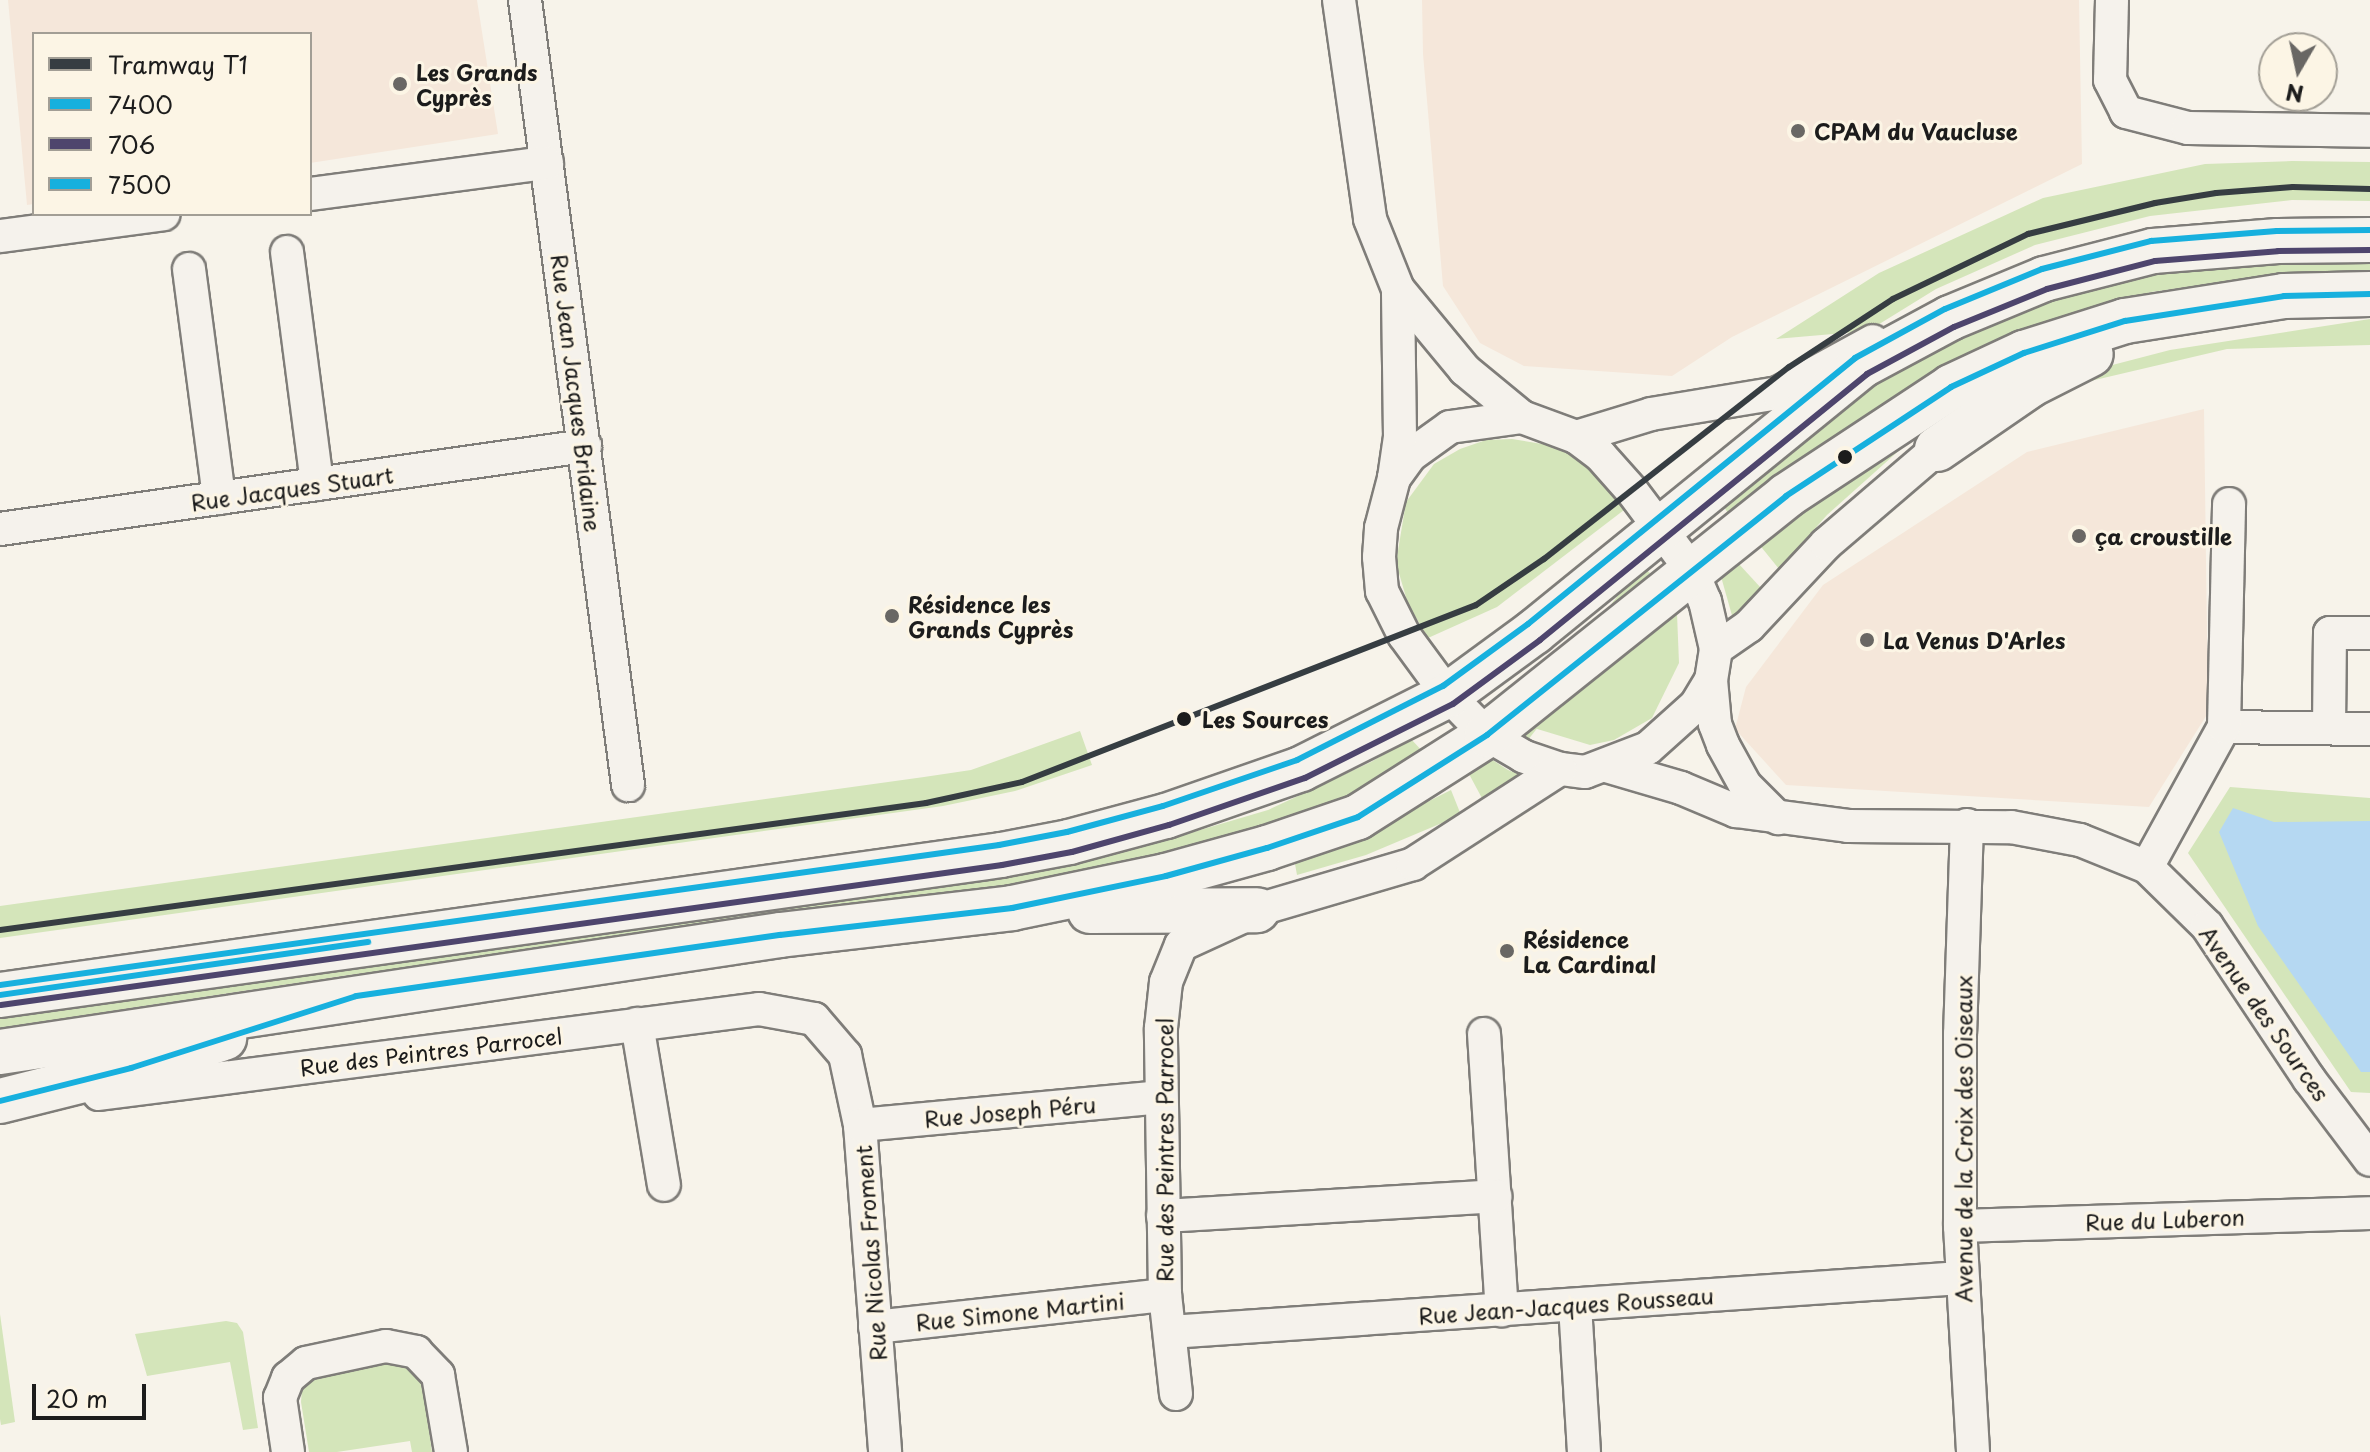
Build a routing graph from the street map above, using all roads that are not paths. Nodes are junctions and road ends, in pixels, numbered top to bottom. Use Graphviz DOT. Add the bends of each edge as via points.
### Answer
graph roads {
  1 [pos="525,0"];
  2 [pos="1339,0"];
  3 [pos="2112,0"];
  4 [pos="2370,131"];
  5 [pos="547,163"];
  6 [pos="312,194"];
  7 [pos="149,216"];
  8 [pos="0,236"];
  9 [pos="2370,240"];
  10 [pos="287,252"];
  11 [pos="189,269"];
  12 [pos="2044,279"];
  13 [pos="1398,289"];
  14 [pos="2370,294"];
  15 [pos="2220,304"];
  16 [pos="1522,417"];
  17 [pos="1576,437"];
  18 [pos="585,446"];
  19 [pos="1937,449"];
  20 [pos="1394,478"];
  21 [pos="317,484"];
  22 [pos="219,498"];
  23 [pos="2229,504"];
  24 [pos="1659,528"];
  25 [pos="0,529"];
  26 [pos="1692,571"];
  27 [pos="2370,633"];
  28 [pos="1714,664"];
  29 [pos="1448,695"];
  30 [pos="2224,727"];
  31 [pos="2329,728"];
  32 [pos="2370,729"];
  33 [pos="1487,735"];
  34 [pos="1606,766"];
  35 [pos="1560,769"];
  36 [pos="628,785"];
  37 [pos="1778,818"];
  38 [pos="1967,825"];
  39 [pos="2147,867"];
  40 [pos="1012,908"];
  41 [pos="1257,910"];
  42 [pos="0,995"];
  43 [pos="356,996"];
  44 [pos="637,1024"];
  45 [pos="1484,1034"];
  46 [pos="0,1052"];
  47 [pos="845,1055"];
  48 [pos="1160,1097"];
  49 [pos="0,1101"];
  50 [pos="0,1110"];
  51 [pos="860,1125"];
  52 [pos="2370,1160"];
  53 [pos="664,1185"];
  54 [pos="1495,1196"];
  55 [pos="2370,1213"];
  56 [pos="1163,1216"];
  57 [pos="1960,1226"];
  58 [pos="1961,1278"];
  59 [pos="1165,1295"];
  60 [pos="1575,1305"];
  61 [pos="1502,1310"];
  62 [pos="875,1327"];
  63 [pos="1170,1332"];
  64 [pos="1176,1394"];
  65 [pos="288,1452"];
  66 [pos="451,1452"];
  67 [pos="885,1452"];
  68 [pos="1584,1452"];
  69 [pos="1973,1452"];
  1 -- 5 [label="street, Rue Jean Jacques Bridaine"];
  2 -- 13 [label="street" via="1370,219"];
  3 -- 4 [label="street" via="2110,80 2126,112 2188,128"];
  5 -- 6 [label="street"];
  5 -- 18 [label="street, Rue Jean Jacques Bridaine"];
  7 -- 8 [label="street"];
  9 -- 12 [label="main road" via="2153,251"];
  10 -- 21 [label="street"];
  11 -- 22 [label="street"];
  12 -- 17 [label="street" via="1956,301 1778,393 1651,414"];
  12 -- 24 [label="main road" via="1950,318 1861,366"];
  13 -- 16 [label="street" via="1465,370"];
  13 -- 20 [label="street" via="1400,437"];
  14 -- 15 [label="main road"];
  15 -- 19 [label="main road" via="2093,353 2030,385"];
  15 -- 26 [label="main road" via="2125,321 2024,353 1951,387 1786,496"];
  16 -- 17 [label="street"];
  16 -- 20 [label="street" via="1450,427 1411,455"];
  17 -- 24 [label="street" via="1622,478"];
  18 -- 21 [label="street, Rue Jacques Stuart"];
  18 -- 36 [label="street, Rue Jean Jacques Bridaine"];
  19 -- 28 [label="street" via="1826,544"];
  20 -- 29 [label="street" via="1381,528 1382,591 1394,620"];
  21 -- 22 [label="street, Rue Jacques Stuart"];
  22 -- 25 [label="street, Rue Jacques Stuart"];
  23 -- 30 [label="street"];
  24 -- 26 [label="street"];
  24 -- 29 [label="main road"];
  26 -- 28 [label="street" via="1705,601"];
  26 -- 33 [label="main road"];
  27 -- 31 [label="street" via="2330,633"];
  28 -- 34 [label="street" via="1696,705 1648,748"];
  28 -- 37 [label="street" via="1715,724 1723,745 1745,785"];
  29 -- 33 [label="street"];
  29 -- 42 [label="main road" via="1301,769 1166,816 1069,842"];
  30 -- 31 [label="street"];
  30 -- 39 [label="street"];
  31 -- 32 [label="street"];
  33 -- 35 [label="street"];
  33 -- 40 [label="main road" via="1358,817 1166,876"];
  34 -- 35 [label="street" via="1585,772"];
  34 -- 37 [label="street, Avenue des Sources" via="1736,811"];
  35 -- 41 [label="street, Rue des Peintres Parrocel" via="1413,864"];
  37 -- 38 [label="street, Avenue des Sources" via="1848,826"];
  38 -- 39 [label="street, Avenue des Sources" via="2080,840"];
  38 -- 57 [label="street, Avenue de la Croix des Oiseaux"];
  39 -- 52 [label="street, Avenue des Sources" via="2207,926"];
  40 -- 41 [label="main road"];
  40 -- 43 [label="main road" via="780,935"];
  41 -- 48 [label="street, Rue des Peintres Parrocel" via="1181,945 1166,982"];
  43 -- 46 [label="main road"];
  43 -- 49 [label="main road" via="131,1068"];
  44 -- 47 [label="street, Rue des Peintres Parrocel" via="759,1009 814,1019"];
  44 -- 50 [label="street, Rue des Peintres Parrocel"];
  44 -- 53 [label="street"];
  45 -- 54 [label="street"];
  47 -- 51 [label="street, Rue Nicolas Froment"];
  48 -- 51 [label="street, Rue Joseph Péru"];
  48 -- 56 [label="street, Rue des Peintres Parrocel"];
  51 -- 62 [label="street, Rue Nicolas Froment"];
  54 -- 56 [label="street"];
  54 -- 61 [label="street"];
  55 -- 57 [label="street, Rue du Luberon"];
  56 -- 59 [label="street, Rue des Peintres Parrocel"];
  57 -- 58 [label="street, Avenue de la Croix des Oiseaux"];
  58 -- 60 [label="street, Rue Jean-Jacques Rousseau"];
  58 -- 69 [label="street, Avenue de la Croix des Oiseaux"];
  59 -- 62 [label="street, Rue Simone Martini"];
  59 -- 63 [label="street, Rue des Peintres Parrocel"];
  60 -- 61 [label="street, Rue Jean-Jacques Rousseau"];
  60 -- 68 [label="street"];
  61 -- 63 [label="street, Rue Jean-Jacques Rousseau"];
  62 -- 67 [label="street, Rue Nicolas Froment"];
  63 -- 64 [label="street, Rue des Peintres Parrocel"];
  65 -- 66 [label="street" via="280,1398 288,1378 306,1363 386,1346 416,1352 438,1375"];
}
